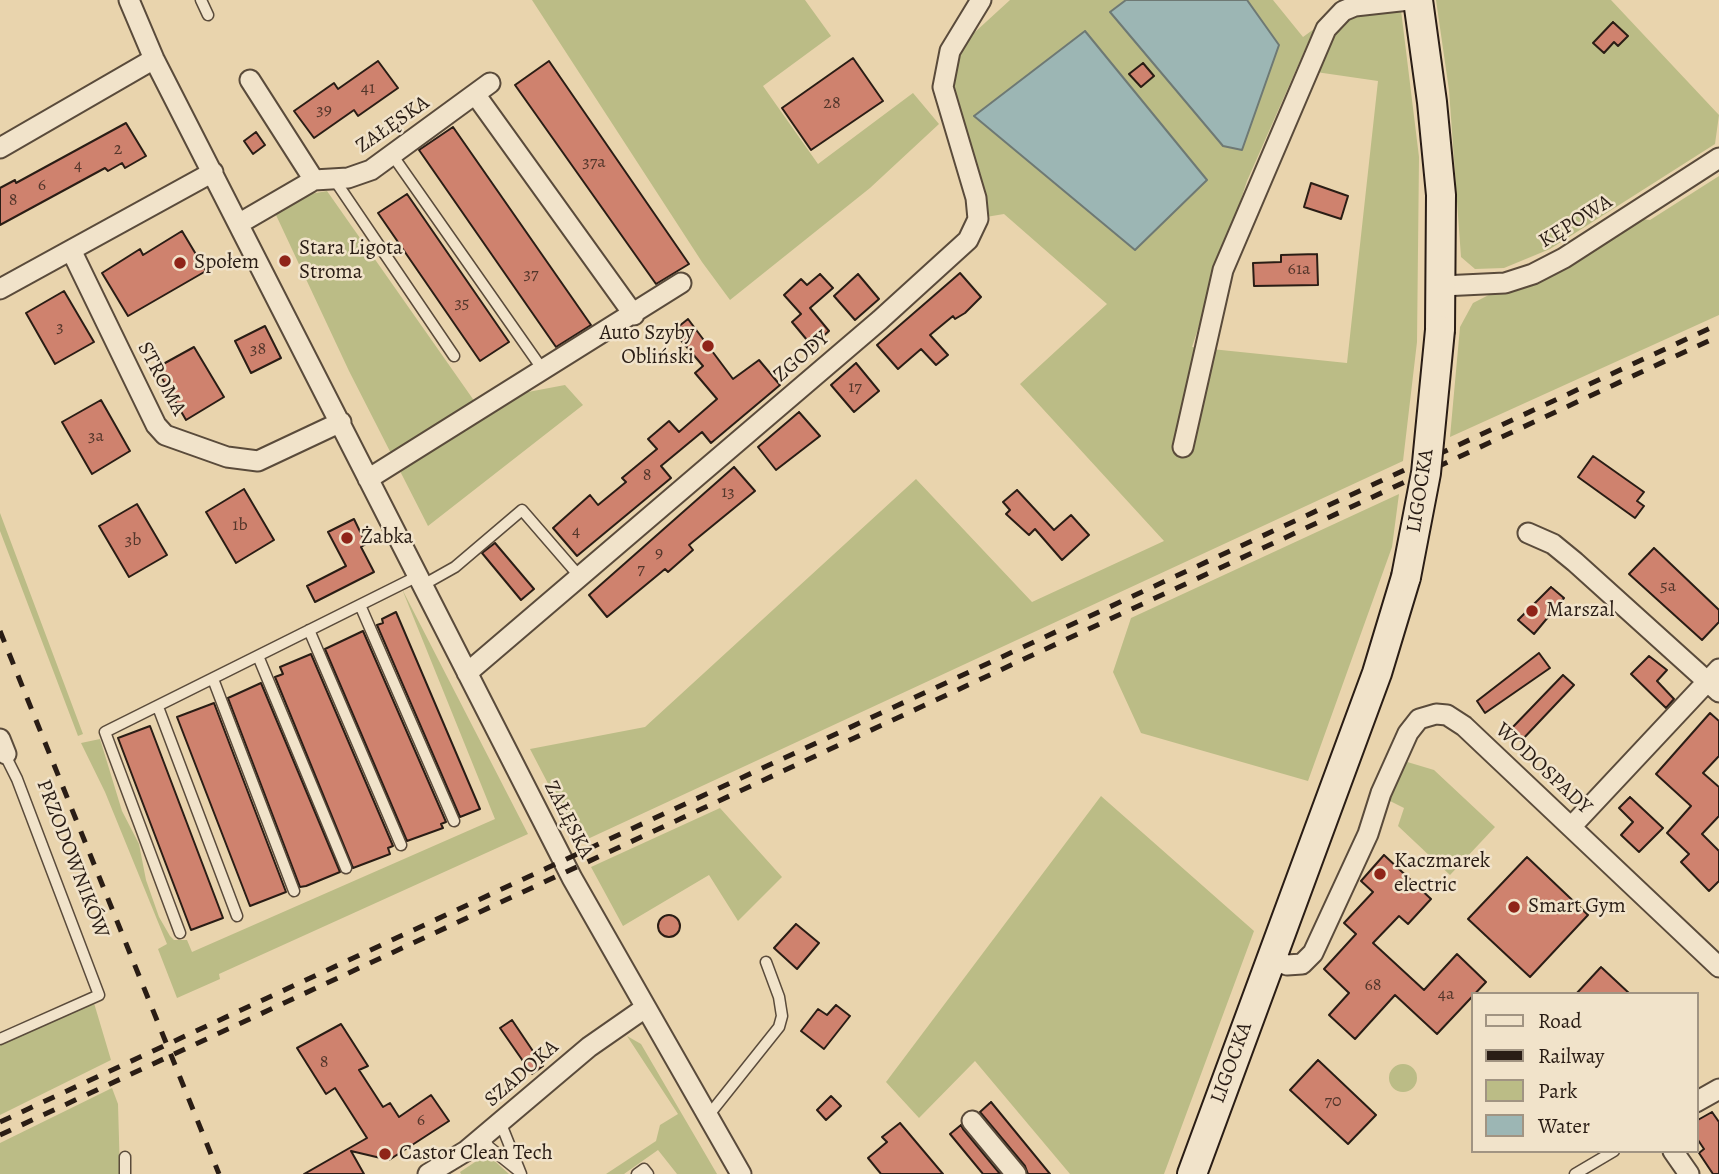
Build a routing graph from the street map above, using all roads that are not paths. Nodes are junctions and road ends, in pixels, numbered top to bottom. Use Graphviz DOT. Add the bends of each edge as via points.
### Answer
graph roads {
  1 [pos="129,0"];
  2 [pos="201,0"];
  3 [pos="982,0"];
  4 [pos="1409,0"];
  5 [pos="1418,0"];
  6 [pos="208,15"];
  7 [pos="155,59"];
  8 [pos="250,80"];
  9 [pos="0,148"];
  10 [pos="393,156"];
  11 [pos="1719,158"];
  12 [pos="213,172"];
  13 [pos="334,179"];
  14 [pos="314,180"];
  15 [pos="240,223"];
  16 [pos="71,250"];
  17 [pos="681,283"];
  18 [pos="1442,286"];
  19 [pos="0,289"];
  20 [pos="634,316"];
  21 [pos="454,356"];
  22 [pos="543,370"];
  23 [pos="341,422"];
  24 [pos="1182,447"];
  25 [pos="368,479"];
  26 [pos="1528,533"];
  27 [pos="580,577"];
  28 [pos="420,580"];
  29 [pos="360,605"];
  30 [pos="309,630"];
  31 [pos="258,656"];
  32 [pos="467,673"];
  33 [pos="213,679"];
  34 [pos="1715,681"];
  35 [pos="158,707"];
  36 [pos="2,749"];
  37 [pos="454,821"];
  38 [pos="1571,827"];
  39 [pos="401,845"];
  40 [pos="346,868"];
  41 [pos="294,891"];
  42 [pos="237,916"];
  43 [pos="180,933"];
  44 [pos="1270,959"];
  45 [pos="766,962"];
  46 [pos="1719,967"];
  47 [pos="645,1008"];
  48 [pos="0,1039"];
  49 [pos="1719,1089"];
  50 [pos="1698,1101"];
  51 [pos="708,1116"];
  52 [pos="972,1121"];
  53 [pos="501,1124"];
  54 [pos="483,1138"];
  55 [pos="1611,1153"];
  56 [pos="1674,1153"];
  57 [pos="125,1157"];
  58 [pos="1198,1172"];
  59 [pos="520,1173"];
  60 [pos="125,1174"];
  61 [pos="428,1174"];
  62 [pos="637,1174"];
  63 [pos="648,1174"];
  64 [pos="741,1174"];
  65 [pos="1016,1174"];
  66 [pos="1575,1174"];
  67 [pos="1689,1174"];
  1 -- 7 [label="street, ZAŁĘSKA"];
  2 -- 6 [label="lane"];
  3 -- 27 [label="street, ZGODY" via="950,51 943,87 976,198 978,219 968,240"];
  4 -- 24 [label="street" via="1355,6 1342,11 1326,29 1223,270"];
  5 -- 18 [label="street, LIGOCKA" via="1435,129"];
  7 -- 9 [label="street"];
  7 -- 12 [label="street, ZAŁĘSKA"];
  8 -- 14 [label="street"];
  10 -- 13 [label="street, ZAŁĘSKA" via="371,170"];
  10 -- 20 [label="street, ZAŁĘSKA" via="482,88"];
  10 -- 22 [label="lane"];
  11 -- 18 [label="street, KĘPOWA" via="1533,274 1505,283"];
  12 -- 15 [label="street, ZAŁĘSKA"];
  12 -- 16 [label="street"];
  13 -- 14 [label="street, ZAŁĘSKA"];
  13 -- 21 [label="lane"];
  14 -- 15 [label="street, ZAŁĘSKA"];
  15 -- 23 [label="street, ZAŁĘSKA"];
  16 -- 19 [label="street"];
  16 -- 23 [label="street, STROMA" via="165,435 227,457 258,461"];
  17 -- 20 [label="street"];
  18 -- 44 [label="street, LIGOCKA, bridge" via="1427,461 1406,577 1377,673"];
  20 -- 22 [label="street"];
  22 -- 25 [label="street"];
  23 -- 25 [label="street, ZAŁĘSKA"];
  25 -- 28 [label="street, ZAŁĘSKA"];
  26 -- 34 [label="street" via="1553,544"];
  27 -- 28 [label="lane" via="522,510 454,567"];
  27 -- 32 [label="street, ZGODY"];
  28 -- 29 [label="lane"];
  28 -- 32 [label="street, ZAŁĘSKA"];
  29 -- 30 [label="lane"];
  29 -- 37 [label="lane"];
  30 -- 31 [label="lane"];
  30 -- 39 [label="lane"];
  31 -- 33 [label="lane"];
  31 -- 40 [label="lane"];
  32 -- 47 [label="street, ZAŁĘSKA"];
  33 -- 35 [label="lane"];
  33 -- 41 [label="lane"];
  34 -- 38 [label="street"];
  35 -- 42 [label="lane"];
  35 -- 43 [label="lane" via="105,732"];
  36 -- 48 [label="lane, PRZODOWNIKÓW" via="99,995"];
  38 -- 44 [label="street, WODOSPADY" via="1464,726 1436,713 1419,719 1408,733 1313,953 1303,964"];
  38 -- 46 [label="street, WODOSPADY"];
  44 -- 58 [label="street, LIGOCKA"];
  45 -- 51 [label="lane" via="779,997 779,1027"];
  47 -- 51 [label="street, ZAŁĘSKA"];
  47 -- 53 [label="street, SZADOKA" via="589,1047"];
  49 -- 50 [label="street"];
  51 -- 64 [label="street, ZAŁĘSKA"];
  52 -- 65 [label="street"];
  53 -- 54 [label="street, SZADOKA"];
  53 -- 59 [label="lane"];
  54 -- 59 [label="lane"];
  54 -- 61 [label="street, SZADOKA"];
  55 -- 66 [label="lane"];
  56 -- 67 [label="street"];
  57 -- 60 [label="lane"];
  62 -- 63 [label="lane" via="644,1169"];
}
